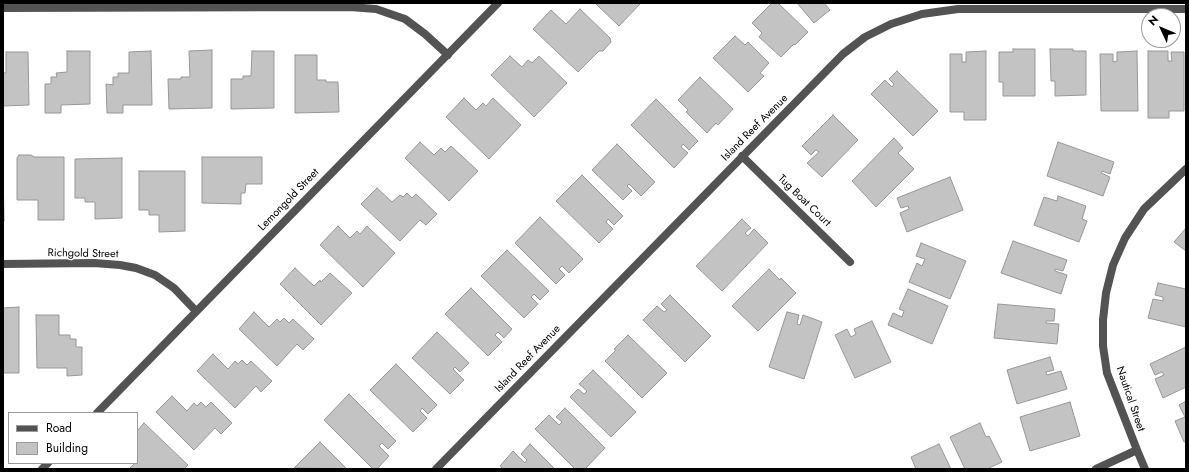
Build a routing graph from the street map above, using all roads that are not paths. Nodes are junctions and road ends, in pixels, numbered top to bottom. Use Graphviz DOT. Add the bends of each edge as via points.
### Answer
graph roads {
  1 [pos="498,3"];
  2 [pos="3,8"];
  3 [pos="1186,9"];
  4 [pos="448,54"];
  5 [pos="742,156"];
  6 [pos="1186,169"];
  7 [pos="850,262"];
  8 [pos="3,264"];
  9 [pos="196,311"];
  10 [pos="98,412"];
  11 [pos="1137,450"];
  12 [pos="436,469"];
  13 [pos="1096,469"];
  14 [pos="1146,469"];
  1 -- 4 [label="street, Lemongold Street"];
  2 -- 4 [label="street" via="376,9 405,19"];
  3 -- 5 [label="street, Island Reef Avenue" via="958,9 922,14 897,22 866,37 843,54"];
  4 -- 9 [label="street, Lemongold Street"];
  5 -- 7 [label="street, Tug Boat Court"];
  5 -- 12 [label="street, Island Reef Avenue"];
  6 -- 11 [label="street, Nautical Street" via="1144,209 1125,238 1113,265 1106,293 1103,346 1108,372"];
  8 -- 9 [label="street, Richgold Street" via="120,264 155,275 174,288"];
  9 -- 10 [label="street, Lemongold Street"];
  11 -- 13 [label="street"];
  11 -- 14 [label="street, Nautical Street"];
}
